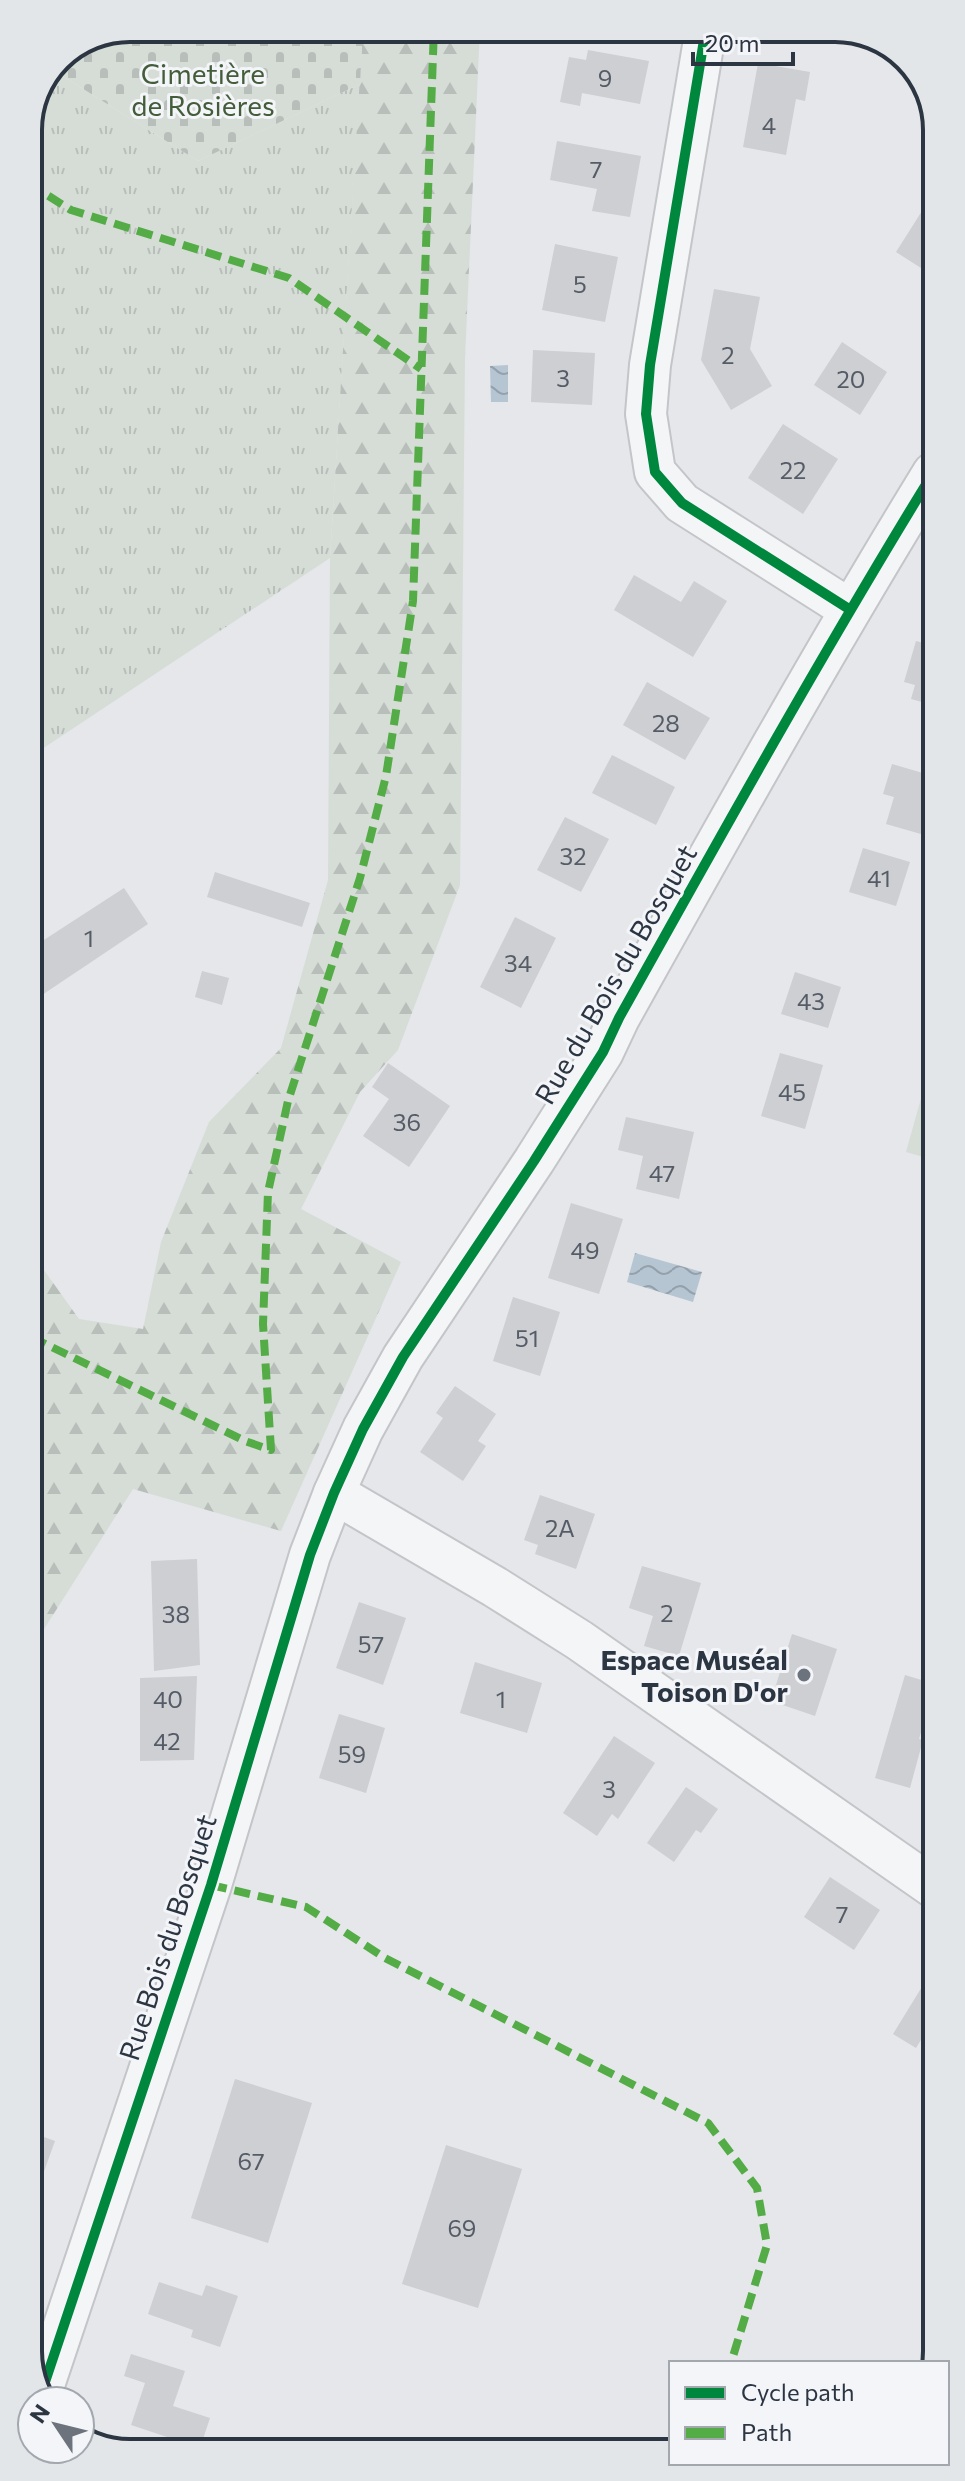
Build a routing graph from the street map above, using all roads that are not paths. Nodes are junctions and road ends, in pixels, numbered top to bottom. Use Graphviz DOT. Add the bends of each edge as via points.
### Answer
graph roads {
  1 [pos="704,42"];
  2 [pos="923,489"];
  3 [pos="849,609"];
  4 [pos="334,1493"];
  5 [pos="923,1880"];
  6 [pos="47,2377"];
  1 -- 3 [label="street" via="650,365 646,414 655,472 682,503"];
  2 -- 3 [label="street, Rue du Bois du Bosquet"];
  3 -- 4 [label="street, Rue du Bois du Bosquet" via="603,1052 403,1357"];
  4 -- 5 [label="street" via="579,1640"];
  4 -- 6 [label="street, Rue Bois du Bosquet" via="310,1555 220,1857"];
}
